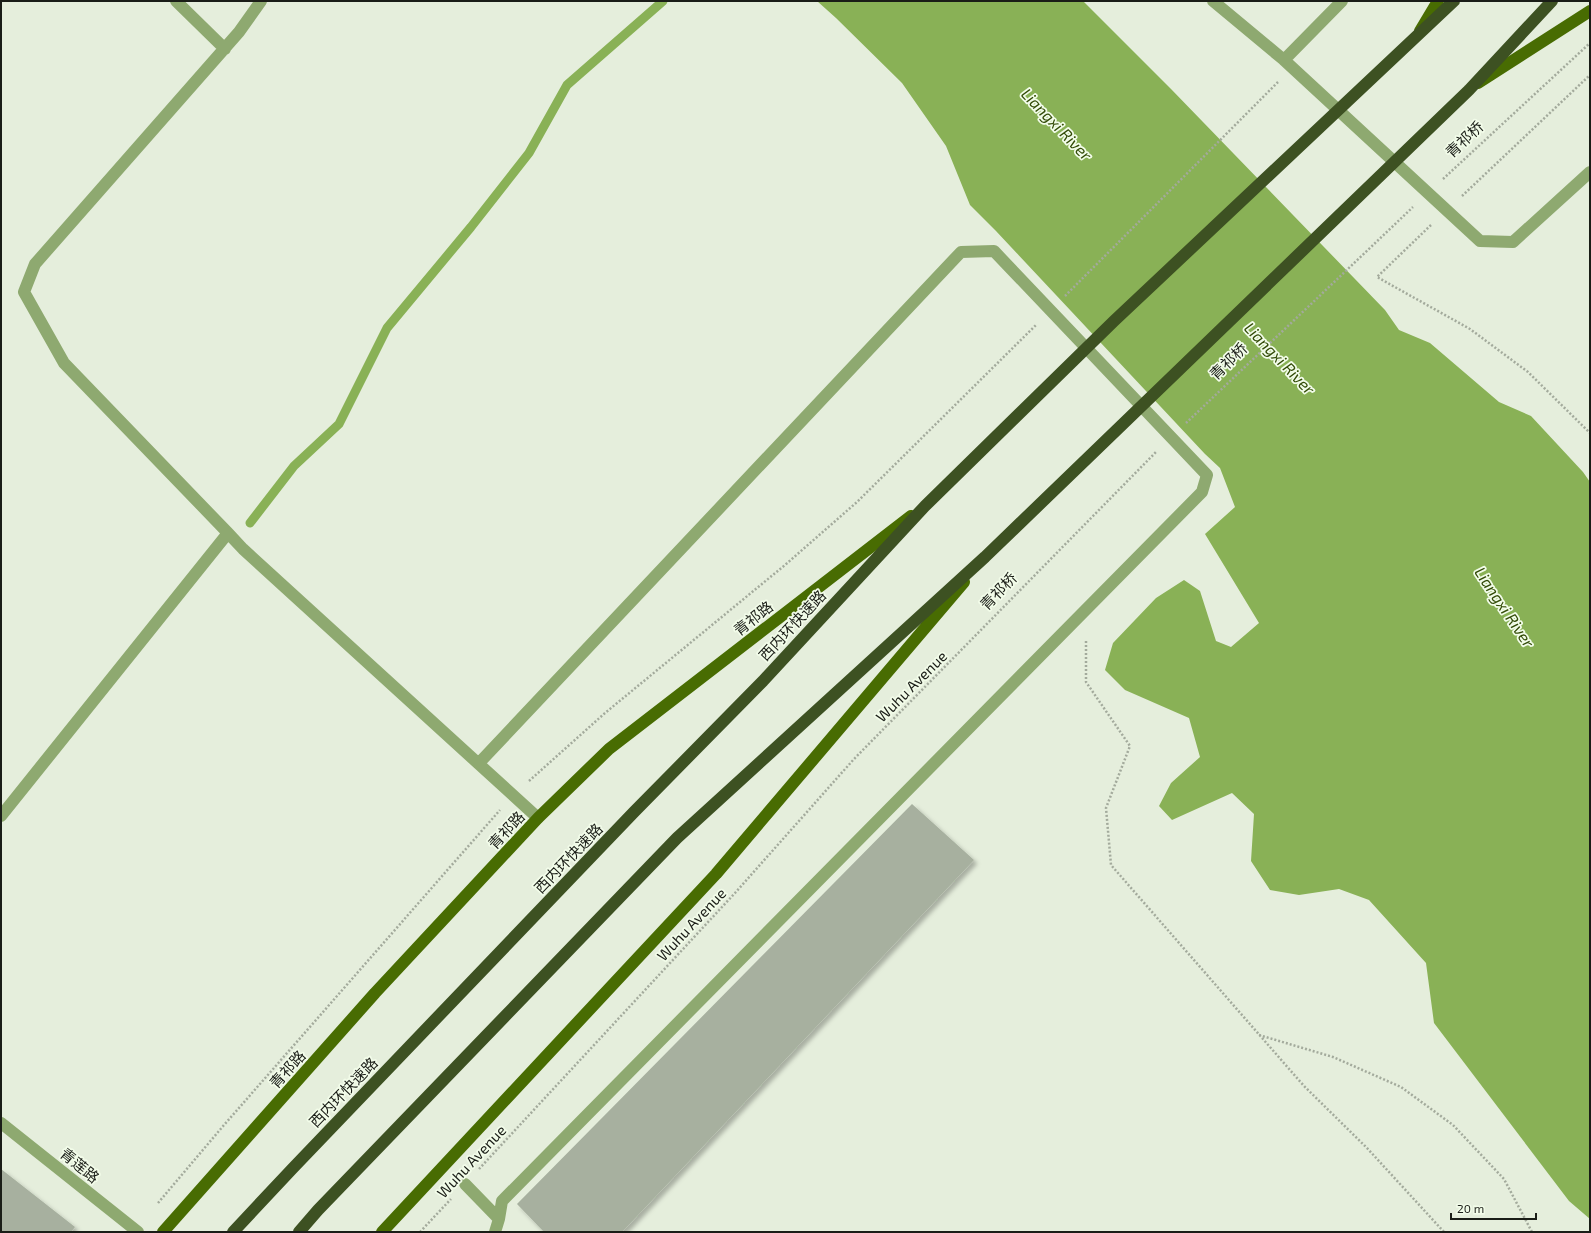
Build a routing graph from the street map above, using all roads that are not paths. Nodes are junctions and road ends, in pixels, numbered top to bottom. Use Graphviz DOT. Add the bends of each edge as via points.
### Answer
graph roads {
  1 [pos="176,1"];
  2 [pos="261,1"];
  3 [pos="1213,1"];
  4 [pos="1342,1"];
  5 [pos="1438,1"];
  6 [pos="1454,1"];
  7 [pos="1552,1"];
  8 [pos="1590,11"];
  9 [pos="1416,36"];
  10 [pos="225,48"];
  11 [pos="1284,60"];
  12 [pos="1469,90"];
  13 [pos="1590,172"];
  14 [pos="925,506"];
  15 [pos="228,533"];
  16 [pos="984,557"];
  17 [pos="479,762"];
  18 [pos="1,816"];
  19 [pos="538,818"];
  20 [pos="1,1123"];
  21 [pos="465,1184"];
  22 [pos="498,1219"];
  23 [pos="137,1231"];
  24 [pos="163,1232"];
  25 [pos="233,1232"];
  26 [pos="299,1232"];
  27 [pos="382,1232"];
  28 [pos="495,1232"];
  1 -- 10 [label="street"];
  2 -- 10 [label="street" via="240,32"];
  3 -- 11 [label="street"];
  4 -- 11 [label="street"];
  5 -- 9 [label="main road"];
  6 -- 9 [label="highway"];
  7 -- 12 [label="highway"];
  8 -- 12 [label="main road"];
  9 -- 14 [label="highway" via="1114,320"];
  10 -- 15 [label="street" via="35,264 24,292 64,363"];
  11 -- 13 [label="street" via="1480,242 1513,242"];
  12 -- 16 [label="highway, 青祁桥"];
  14 -- 19 [label="main road, 青祁路" via="609,749"];
  14 -- 25 [label="highway, 西内环快速路" via="763,681"];
  15 -- 17 [label="street" via="249,555"];
  15 -- 18 [label="street"];
  16 -- 26 [label="highway" via="677,838"];
  16 -- 27 [label="main road" via="716,874"];
  17 -- 19 [label="street"];
  17 -- 22 [label="street" via="961,252 994,251 1207,475 1202,492 502,1201"];
  19 -- 24 [label="main road, 青祁路" via="375,993"];
  20 -- 23 [label="street, 青莲路"];
  21 -- 22 [label="street"];
  22 -- 28 [label="street"];
}
